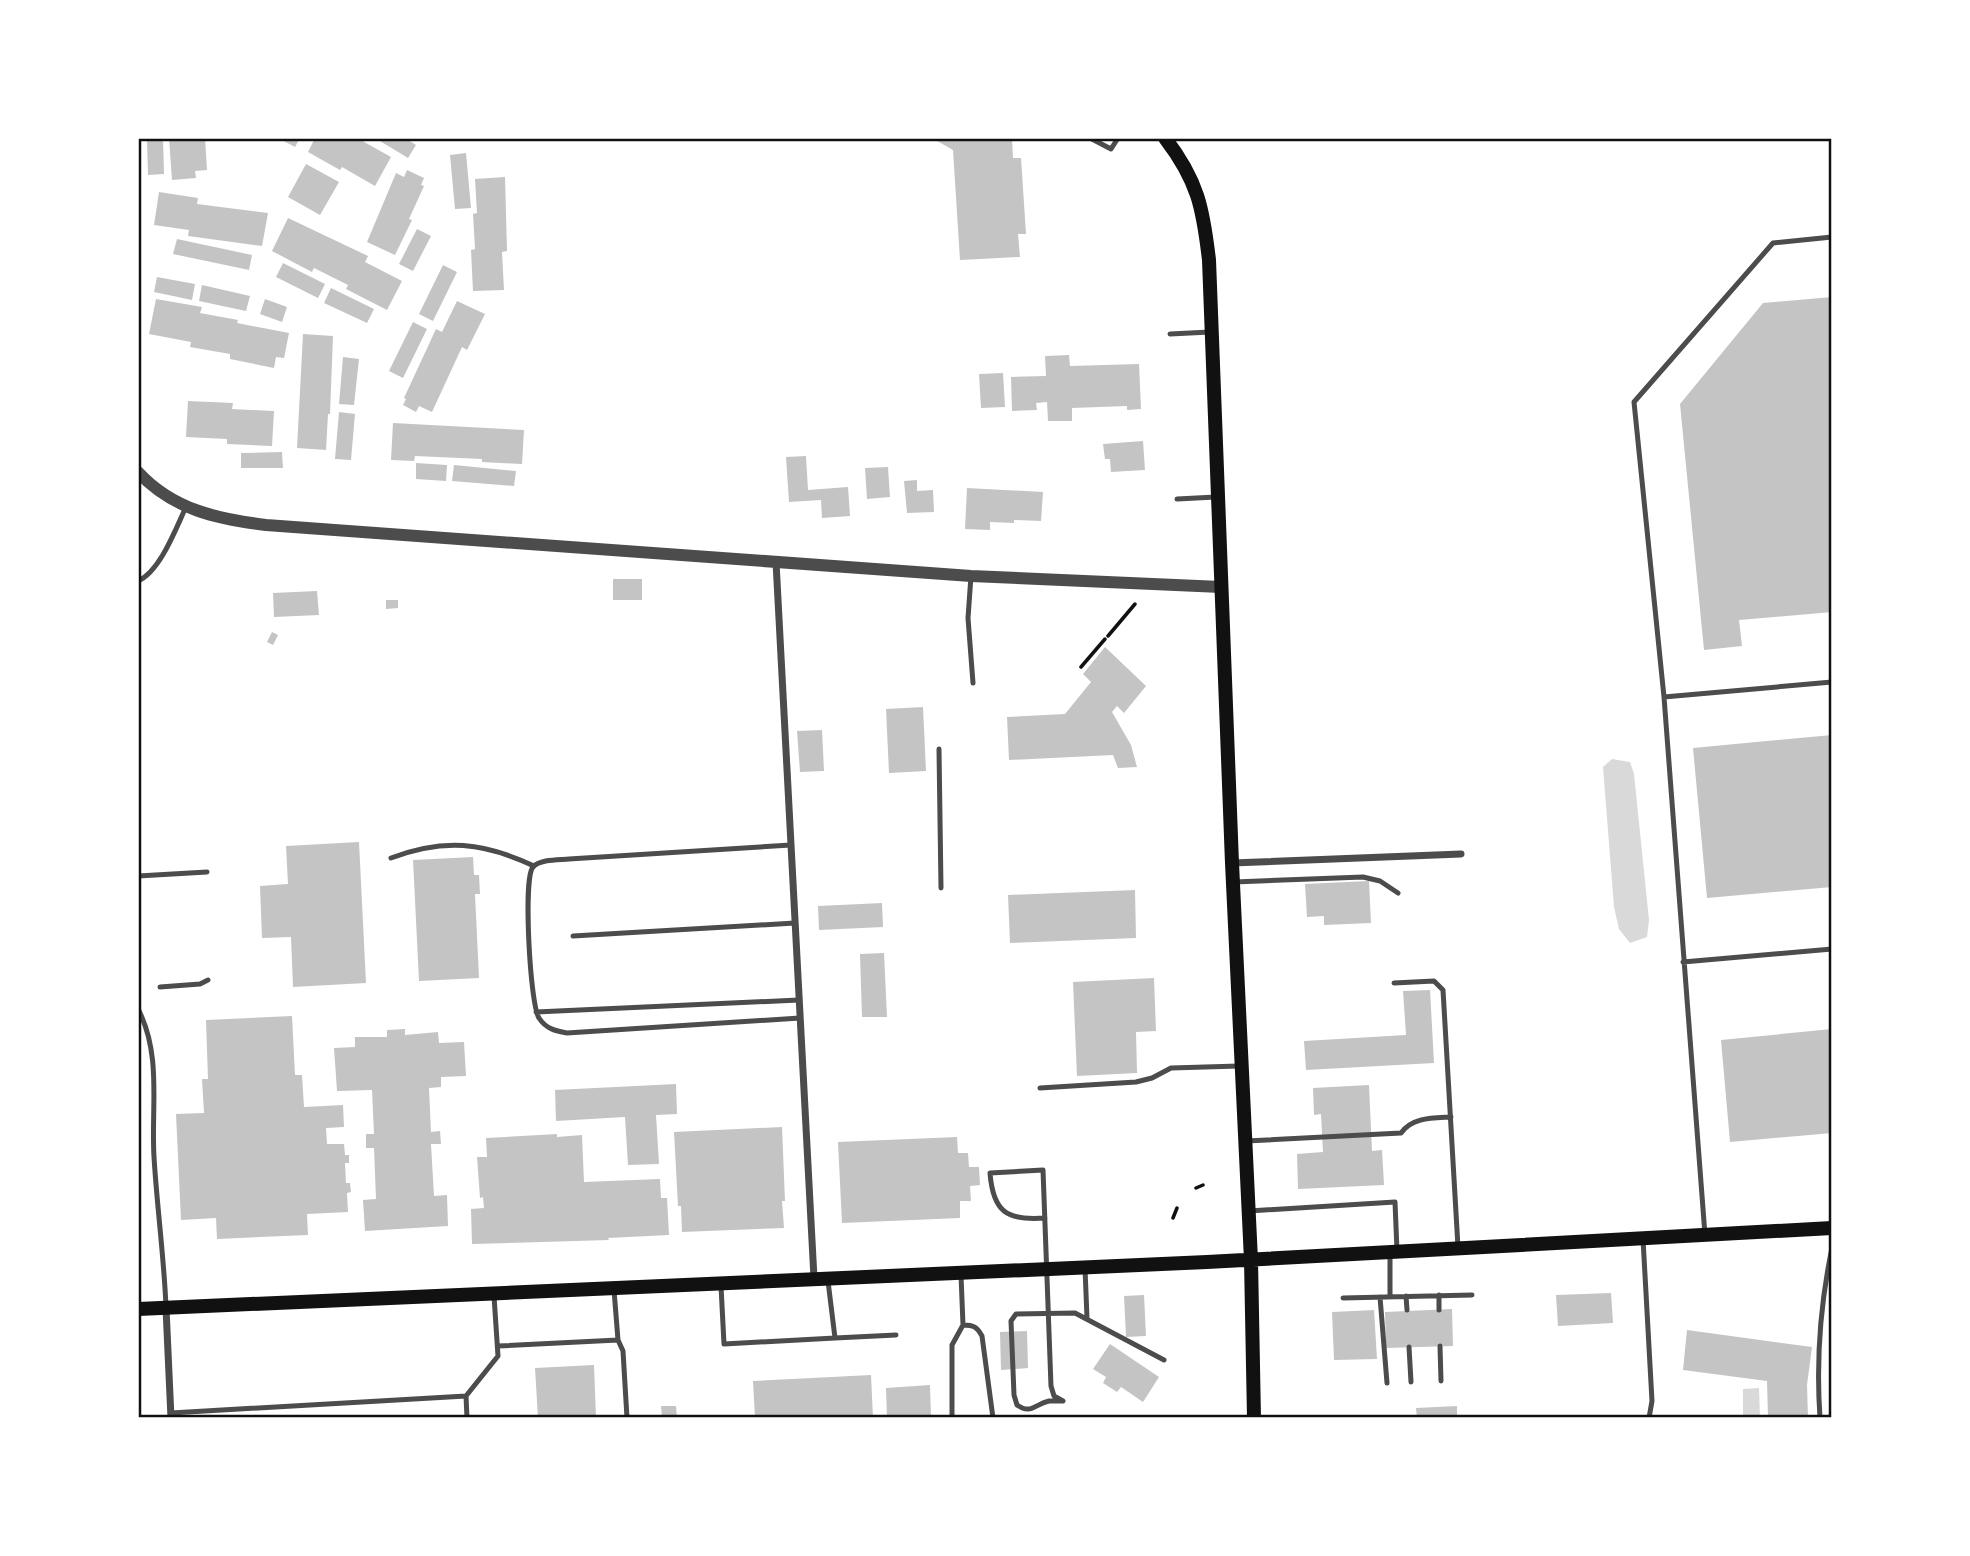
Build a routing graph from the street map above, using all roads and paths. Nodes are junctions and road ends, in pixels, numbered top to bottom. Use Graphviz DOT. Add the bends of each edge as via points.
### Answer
graph roads {
  1 [pos="1090,138"];
  2 [pos="1118,138"];
  3 [pos="1165,138"];
  4 [pos="1832,237"];
  5 [pos="1213,332"];
  6 [pos="1170,334"];
  7 [pos="138,471"];
  8 [pos="1218,497"];
  9 [pos="1177,499"];
  10 [pos="186,507"];
  11 [pos="776,562"];
  12 [pos="971,576"];
  13 [pos="138,582"];
  14 [pos="1221,587"];
  15 [pos="1135,604"];
  16 [pos="1081,667"];
  17 [pos="1832,682"];
  18 [pos="973,683"];
  19 [pos="1664,697"];
  20 [pos="939,749"];
  21 [pos="791,845"];
  22 [pos="1461,854"];
  23 [pos="391,858"];
  24 [pos="1232,863"];
  25 [pos="534,866"];
  26 [pos="207,872"];
  27 [pos="138,876"];
  28 [pos="1234,882"];
  29 [pos="941,888"];
  30 [pos="1398,893"];
  31 [pos="795,923"];
  32 [pos="573,936"];
  33 [pos="1832,949"];
  34 [pos="1683,962"];
  35 [pos="208,980"];
  36 [pos="1394,983"];
  37 [pos="160,987"];
  38 [pos="799,1000"];
  39 [pos="138,1009"];
  40 [pos="536,1012"];
  41 [pos="800,1018"];
  42 [pos="1242,1066"];
  43 [pos="1040,1088"];
  44 [pos="1451,1117"];
  45 [pos="1246,1141"];
  46 [pos="1203,1185"];
  47 [pos="1196,1188"];
  48 [pos="1177,1208"];
  49 [pos="1249,1210"];
  50 [pos="1045,1218"];
  51 [pos="1173,1218"];
  52 [pos="1832,1228"];
  53 [pos="1705,1234"];
  54 [pos="1643,1238"];
  55 [pos="1458,1247"];
  56 [pos="1832,1248"];
  57 [pos="1394,1251"];
  58 [pos="1251,1259"];
  59 [pos="1085,1266"];
  60 [pos="1047,1268"];
  61 [pos="961,1272"];
  62 [pos="821,1278"];
  63 [pos="721,1283"];
  64 [pos="614,1287"];
  65 [pos="493,1293"];
  66 [pos="1439,1295"];
  67 [pos="1472,1295"];
  68 [pos="1390,1296"];
  69 [pos="1406,1296"];
  70 [pos="1380,1297"];
  71 [pos="1343,1298"];
  72 [pos="166,1307"];
  73 [pos="138,1309"];
  74 [pos="1407,1310"];
  75 [pos="1439,1310"];
  76 [pos="1049,1312"];
  77 [pos="1087,1318"];
  78 [pos="963,1325"];
  79 [pos="896,1335"];
  80 [pos="835,1338"];
  81 [pos="618,1340"];
  82 [pos="498,1346"];
  83 [pos="1440,1346"];
  84 [pos="1409,1348"];
  85 [pos="1164,1360"];
  86 [pos="1441,1381"];
  87 [pos="1411,1382"];
  88 [pos="1387,1383"];
  89 [pos="466,1396"];
  90 [pos="171,1415"];
  91 [pos="467,1418"];
  92 [pos="627,1418"];
  93 [pos="952,1418"];
  94 [pos="993,1418"];
  95 [pos="1254,1418"];
  96 [pos="1649,1418"];
  97 [pos="1820,1418"];
  1 -- 2 [label="lane" via="1111,149"];
  3 -- 5 [label="main road" via="1185,165 1200,198"];
  4 -- 19 [label="lane" via="1773,243 1634,402"];
  5 -- 6 [label="lane"];
  5 -- 8 [label="main road"];
  7 -- 10 [label="street"];
  8 -- 9 [label="lane"];
  8 -- 14 [label="main road"];
  10 -- 11 [label="street" via="267,525"];
  10 -- 13 [label="lane" via="158,563"];
  11 -- 12 [label="street"];
  11 -- 21 [label="street"];
  12 -- 14 [label="street"];
  12 -- 18 [label="lane" via="968,618"];
  14 -- 24 [label="main road"];
  15 -- 16 [label="path"];
  17 -- 19 [label="lane"];
  19 -- 34 [label="lane"];
  20 -- 29 [label="lane"];
  21 -- 25 [label="lane" via="569,859"];
  21 -- 31 [label="street"];
  22 -- 24 [label="street"];
  23 -- 25 [label="lane" via="423,847 457,845 499,851"];
  24 -- 28 [label="main road"];
  25 -- 40 [label="lane" via="528,892"];
  26 -- 27 [label="lane"];
  28 -- 30 [label="lane" via="1363,877"];
  28 -- 42 [label="main road"];
  31 -- 32 [label="lane"];
  31 -- 38 [label="street"];
  33 -- 34 [label="lane"];
  34 -- 53 [label="lane"];
  35 -- 37 [label="lane"];
  36 -- 44 [label="lane" via="1434,981 1443,990"];
  38 -- 40 [label="lane"];
  38 -- 41 [label="street"];
  39 -- 72 [label="lane" via="148,1030 155,1072 153,1143"];
  40 -- 41 [label="lane" via="550,1029 577,1034"];
  41 -- 62 [label="street"];
  42 -- 43 [label="lane" via="1171,1068 1136,1082"];
  42 -- 45 [label="main road"];
  44 -- 45 [label="lane" via="1416,1121 1401,1133"];
  44 -- 55 [label="lane"];
  45 -- 49 [label="main road"];
  46 -- 47 [label="path"];
  48 -- 51 [label="path"];
  49 -- 57 [label="lane" via="1395,1202"];
  49 -- 58 [label="main road"];
  50 -- 50 [label="lane" via="1043,1170 990,1173 996,1202 1005,1214"];
  50 -- 60 [label="lane"];
  52 -- 53 [label="main road"];
  53 -- 54 [label="main road"];
  54 -- 55 [label="main road"];
  54 -- 96 [label="lane" via="1652,1401"];
  55 -- 57 [label="main road"];
  56 -- 97 [label="lane" via="1820,1328"];
  57 -- 58 [label="main road"];
  57 -- 68 [label="lane"];
  58 -- 59 [label="main road"];
  58 -- 95 [label="main road"];
  59 -- 60 [label="main road"];
  59 -- 77 [label="lane"];
  60 -- 61 [label="main road"];
  60 -- 76 [label="lane"];
  61 -- 62 [label="main road"];
  61 -- 78 [label="lane"];
  62 -- 63 [label="main road"];
  62 -- 80 [label="lane"];
  63 -- 64 [label="main road"];
  63 -- 80 [label="lane" via="724,1343"];
  64 -- 65 [label="main road"];
  64 -- 81 [label="lane"];
  65 -- 72 [label="main road"];
  65 -- 82 [label="lane"];
  66 -- 67 [label="lane"];
  66 -- 69 [label="lane"];
  66 -- 75 [label="lane"];
  68 -- 69 [label="lane"];
  68 -- 70 [label="lane"];
  69 -- 74 [label="lane"];
  70 -- 71 [label="lane"];
  70 -- 88 [label="lane"];
  72 -- 73 [label="main road"];
  72 -- 90 [label="street"];
  76 -- 76 [label="lane" via="1012,1317 1014,1400 1026,1410 1063,1401 1054,1396 1051,1386"];
  76 -- 77 [label="lane" via="1069,1311"];
  77 -- 85 [label="lane"];
  78 -- 93 [label="lane" via="952,1345"];
  78 -- 94 [label="lane" via="978,1328 982,1336"];
  79 -- 80 [label="lane"];
  81 -- 82 [label="lane"];
  81 -- 92 [label="lane" via="623,1351"];
  82 -- 89 [label="lane" via="498,1356"];
  83 -- 86 [label="lane"];
  84 -- 87 [label="lane"];
  89 -- 90 [label="lane"];
  89 -- 91 [label="lane"];
}
